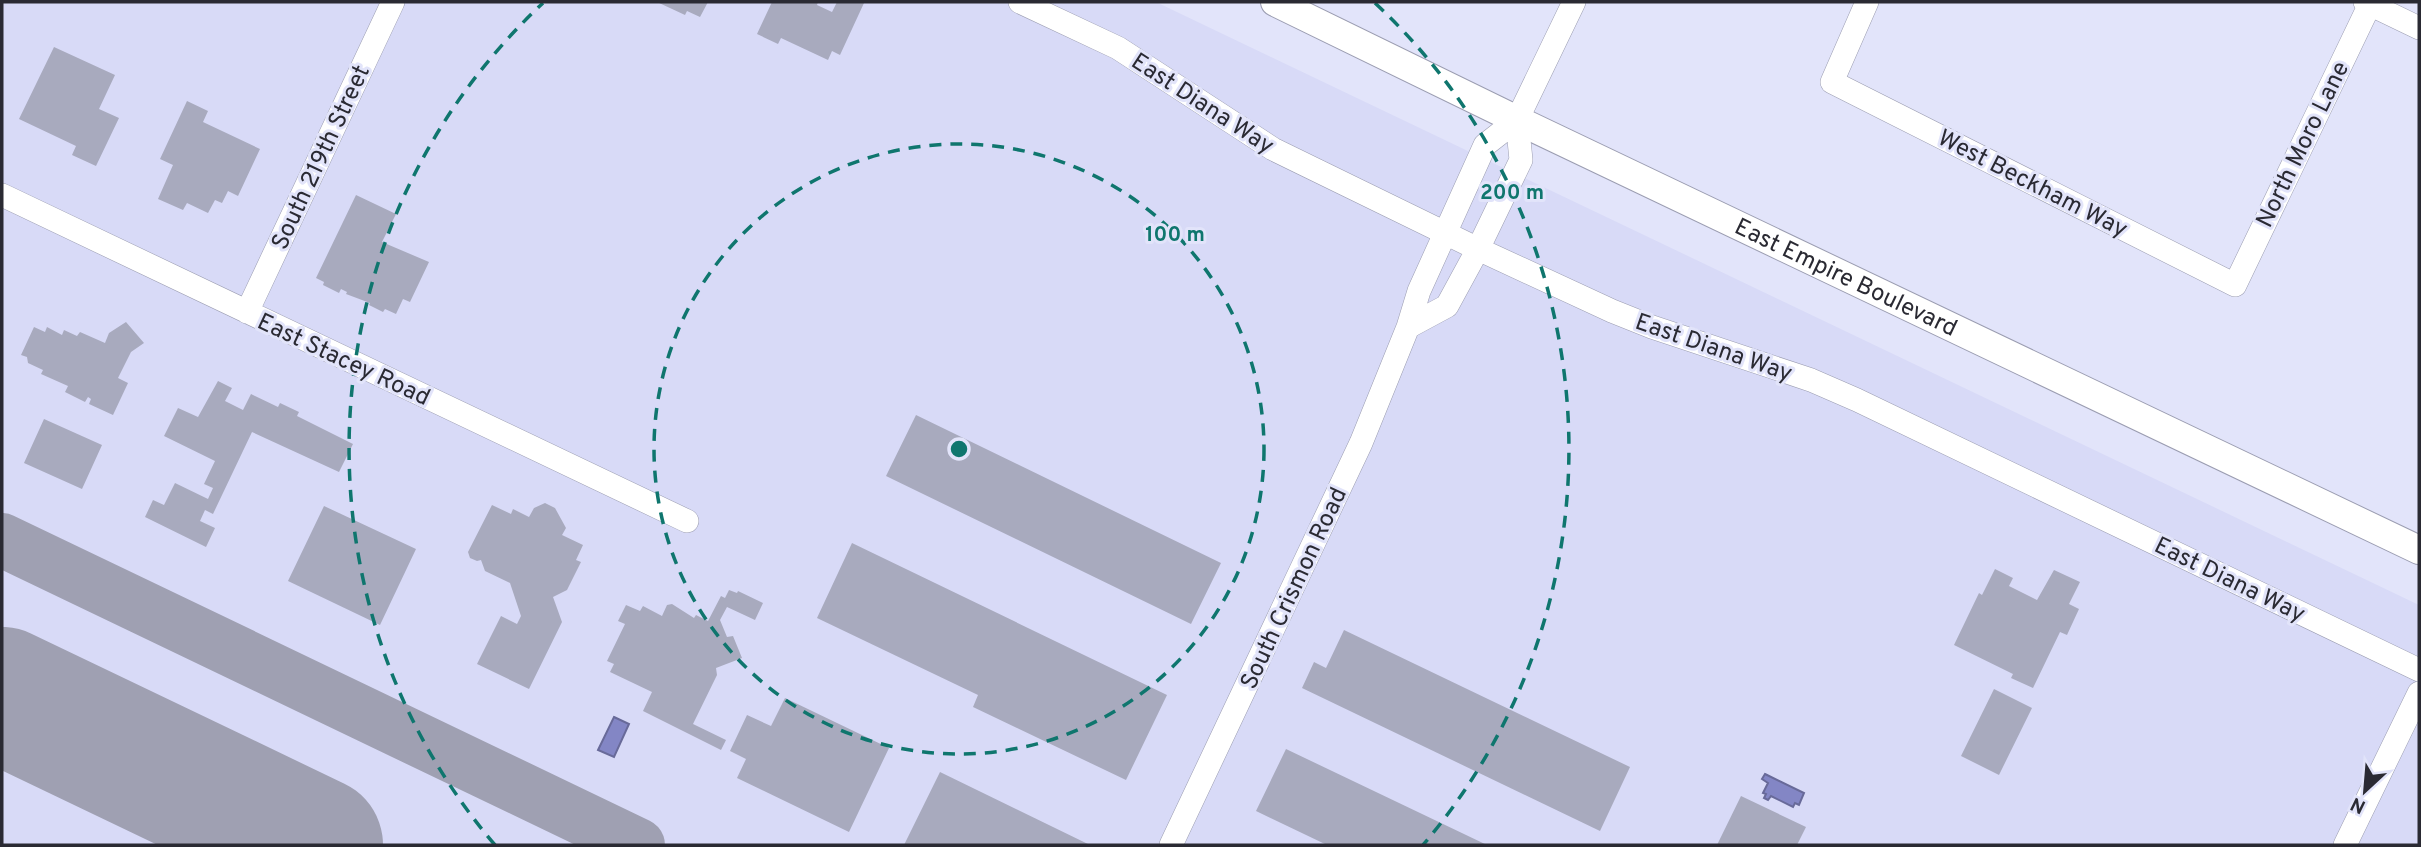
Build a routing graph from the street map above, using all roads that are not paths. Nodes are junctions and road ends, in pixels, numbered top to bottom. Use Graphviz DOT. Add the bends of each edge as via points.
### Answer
graph roads {
  1 [pos="393,2"];
  2 [pos="1020,2"];
  3 [pos="1275,2"];
  4 [pos="1574,2"];
  5 [pos="1867,2"];
  6 [pos="2367,3"];
  7 [pos="2419,28"];
  8 [pos="1517,120"];
  9 [pos="2,195"];
  10 [pos="1446,233"];
  11 [pos="1478,249"];
  12 [pos="2235,285"];
  13 [pos="247,312"];
  14 [pos="1408,327"];
  15 [pos="687,521"];
  16 [pos="2419,550"];
  17 [pos="2419,670"];
  18 [pos="2419,693"];
  19 [pos="1171,845"];
  20 [pos="2345,845"];
  1 -- 13 [label="street, South 219th Street"];
  2 -- 10 [label="street, East Diana Way" via="1118,48 1273,149"];
  3 -- 8 [label="street, East Empire Boulevard"];
  4 -- 8 [label="street"];
  5 -- 12 [label="street, West Beckham Way" via="1832,82"];
  6 -- 7 [label="street"];
  6 -- 12 [label="street, North Moro Lane"];
  8 -- 10 [label="street, South Crismon Road" via="1485,145"];
  8 -- 11 [label="street" via="1521,160"];
  8 -- 16 [label="street, East Empire Boulevard"];
  9 -- 13 [label="street, East Stacey Road"];
  10 -- 11 [label="street, East Diana Way"];
  10 -- 14 [label="street, South Crismon Road"];
  11 -- 14 [label="street" via="1447,306"];
  11 -- 17 [label="street, East Diana Way" via="1652,327 1845,395"];
  13 -- 15 [label="street, East Stacey Road"];
  14 -- 19 [label="street, South Crismon Road" via="1362,443"];
  18 -- 20 [label="street"];
}
